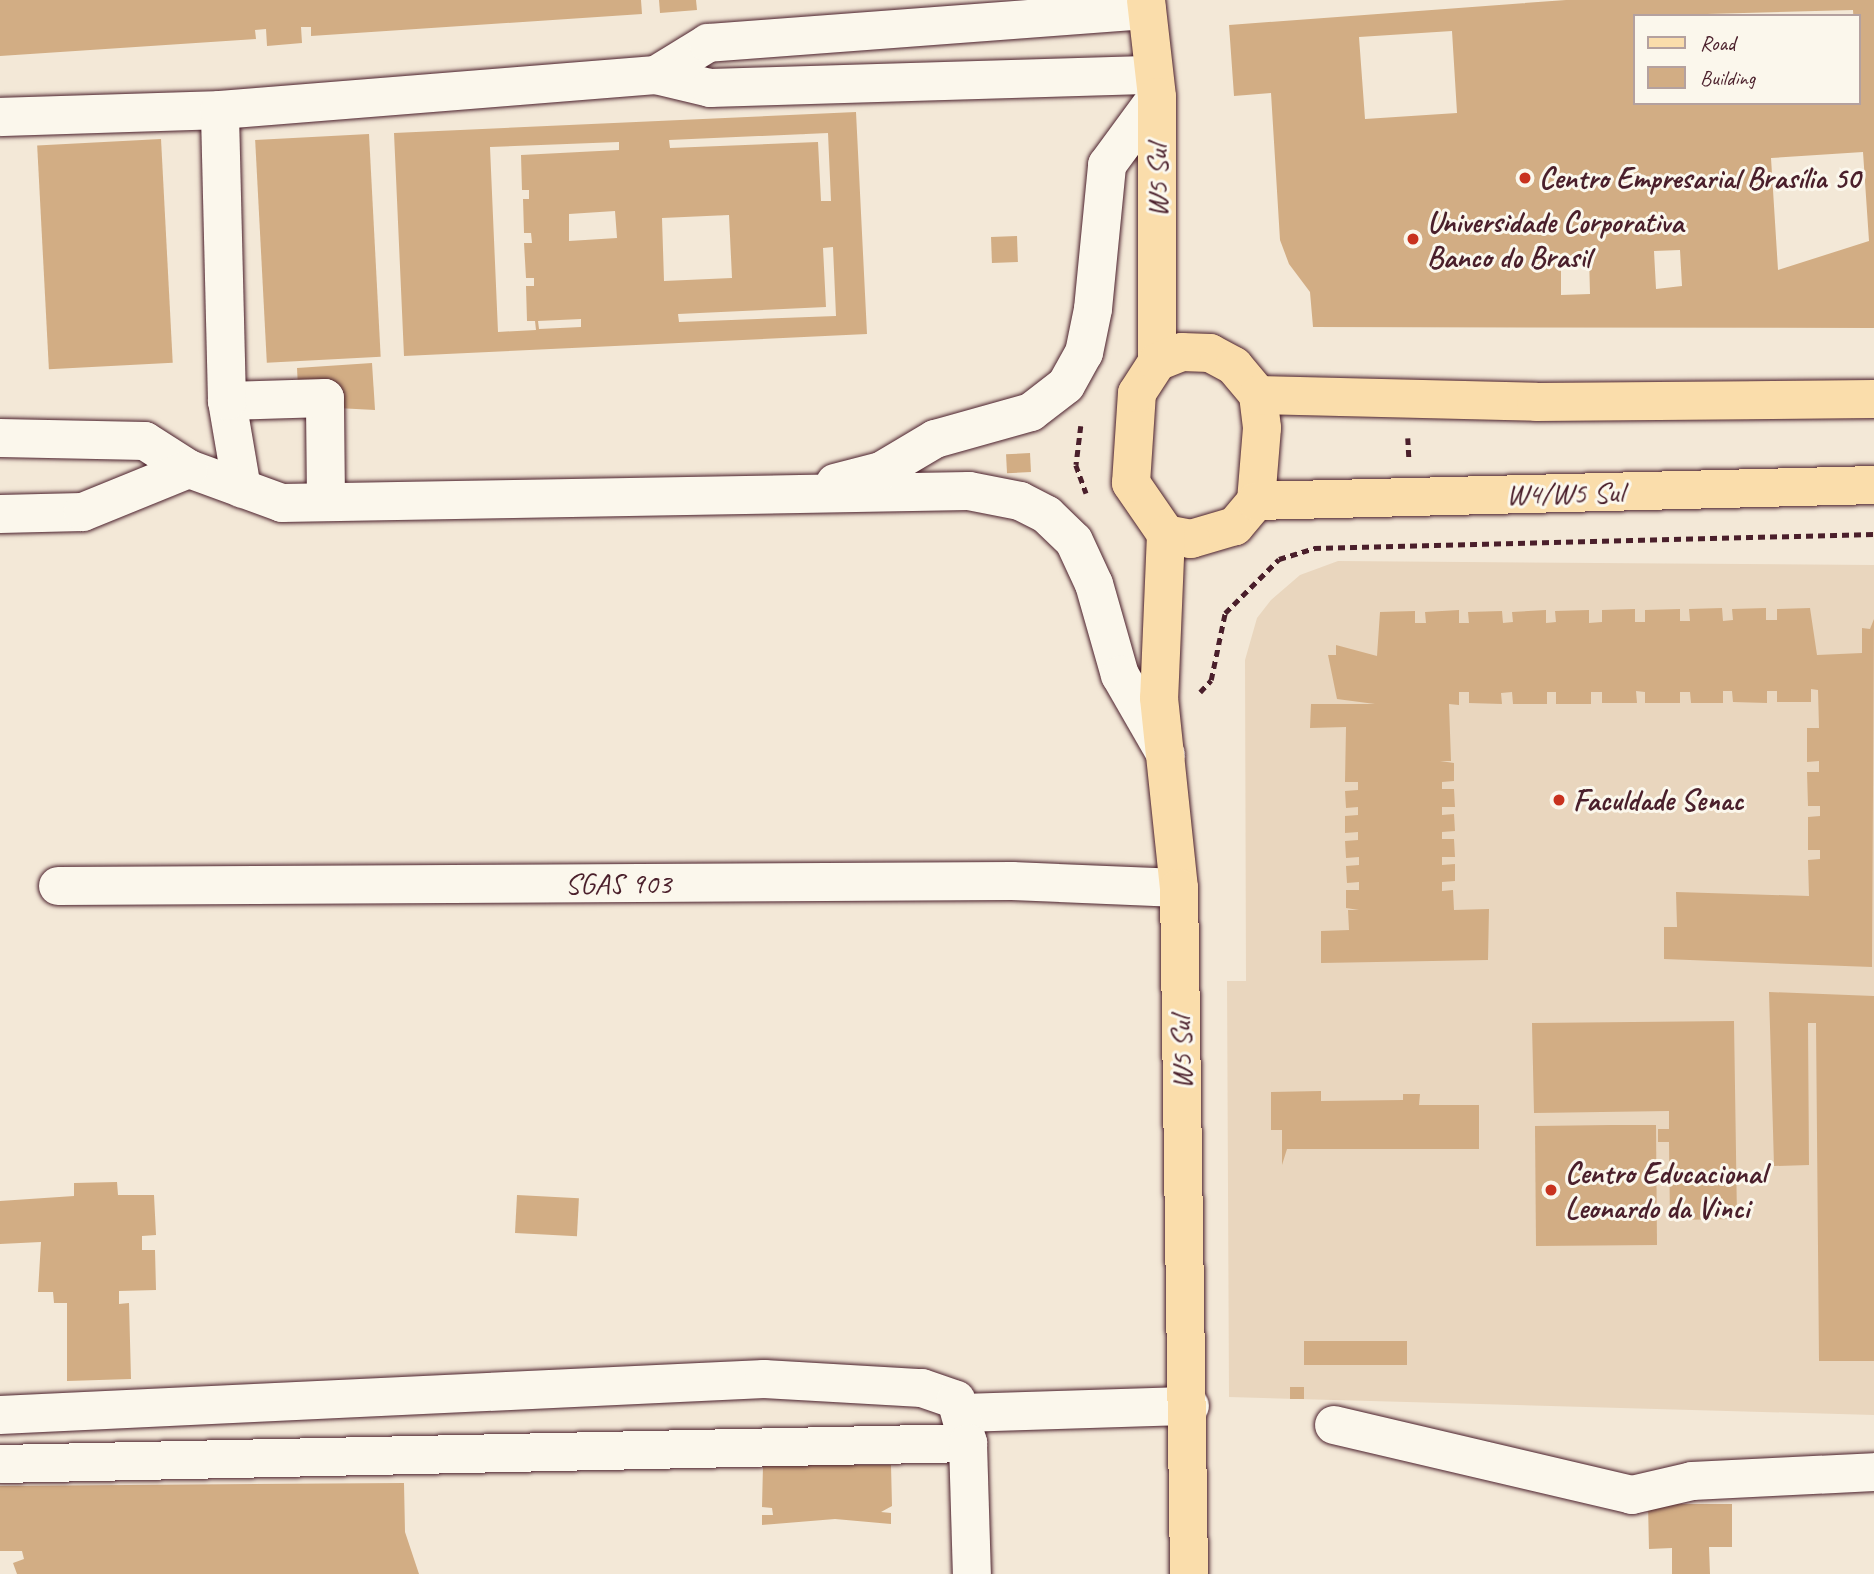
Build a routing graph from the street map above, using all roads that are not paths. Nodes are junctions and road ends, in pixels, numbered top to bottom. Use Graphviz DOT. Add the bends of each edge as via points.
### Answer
graph roads {
  1 [pos="1146,5"];
  2 [pos="656,75"];
  3 [pos="1155,86"];
  4 [pos="220,110"];
  5 [pos="0,117"];
  6 [pos="1157,362"];
  7 [pos="1258,395"];
  8 [pos="1874,399"];
  9 [pos="227,401"];
  10 [pos="963,429"];
  11 [pos="0,438"];
  12 [pos="189,469"];
  13 [pos="1874,485"];
  14 [pos="242,489"];
  15 [pos="969,491"];
  16 [pos="330,500"];
  17 [pos="1256,501"];
  18 [pos="0,514"];
  19 [pos="1166,534"];
  20 [pos="1167,757"];
  21 [pos="58,886"];
  22 [pos="1179,888"];
  23 [pos="1190,1406"];
  24 [pos="0,1415"];
  25 [pos="1334,1425"];
  26 [pos="966,1428"];
  27 [pos="0,1464"];
  28 [pos="1874,1472"];
  29 [pos="972,1574"];
  30 [pos="1189,1574"];
  1 -- 2 [label="street" via="708,43"];
  1 -- 3 [label="main road, W5 Sul"];
  2 -- 3 [label="street" via="710,88"];
  2 -- 4 [label="street"];
  3 -- 6 [label="main road, W5 Sul"];
  3 -- 10 [label="street" via="1107,165 1094,299 1077,368 1051,400 1031,412"];
  4 -- 5 [label="street"];
  4 -- 9 [label="street"];
  6 -- 7 [label="main road" via="1182,352 1210,353 1234,366"];
  6 -- 19 [label="main road" via="1137,393 1131,483"];
  7 -- 8 [label="main road"];
  7 -- 17 [label="main road"];
  9 -- 14 [label="street"];
  9 -- 16 [label="street" via="325,398"];
  10 -- 15 [label="street" via="942,470 952,488"];
  10 -- 16 [label="street" via="845,483 369,487"];
  11 -- 12 [label="street" via="145,441"];
  12 -- 14 [label="street"];
  12 -- 18 [label="street" via="83,512"];
  13 -- 17 [label="main road, W4/W5 Sul"];
  14 -- 16 [label="street" via="282,503"];
  15 -- 16 [label="street" via="437,504"];
  15 -- 20 [label="street" via="1032,506 1074,541 1094,584 1120,675"];
  17 -- 19 [label="main road" via="1235,526 1214,536"];
  19 -- 20 [label="main road, W5 Sul" via="1158,698"];
  20 -- 22 [label="main road, W5 Sul"];
  21 -- 22 [label="street, SGAS 903" via="1012,881"];
  22 -- 23 [label="main road, W5 Sul"];
  23 -- 26 [label="street"];
  23 -- 30 [label="main road, W5 Sul"];
  24 -- 26 [label="street" via="764,1379 922,1388 956,1400"];
  25 -- 28 [label="street" via="1632,1495 1692,1481"];
  26 -- 27 [label="street"];
  26 -- 29 [label="street"];
}
